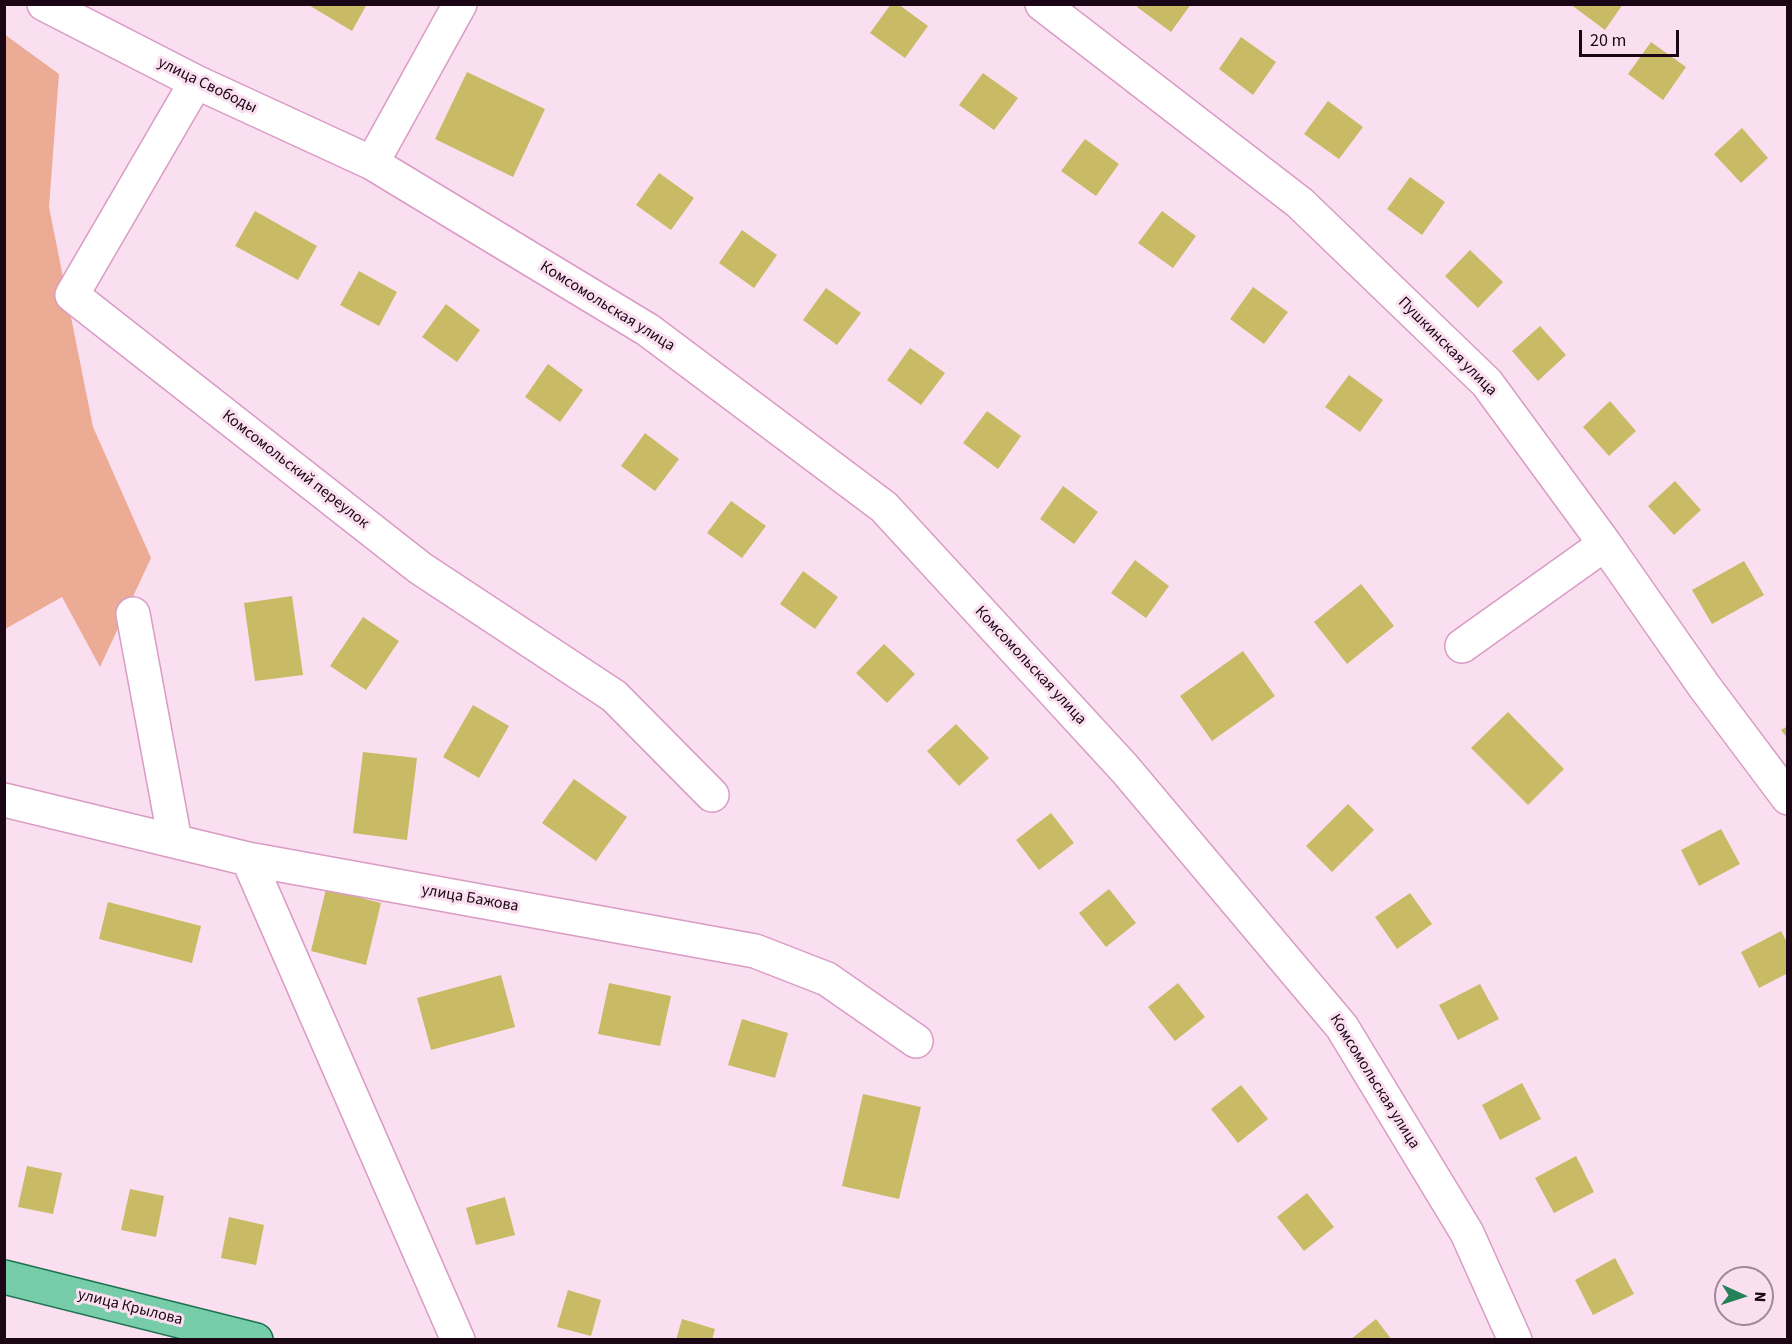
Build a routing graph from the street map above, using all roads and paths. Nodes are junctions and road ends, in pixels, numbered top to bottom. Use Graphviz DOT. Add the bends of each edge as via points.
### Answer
graph roads {
  1 [pos="44,4"];
  2 [pos="460,4"];
  3 [pos="1042,4"];
  4 [pos="196,82"];
  5 [pos="372,163"];
  6 [pos="1605,544"];
  7 [pos="133,614"];
  8 [pos="1462,646"];
  9 [pos="712,795"];
  10 [pos="1788,798"];
  11 [pos="4,800"];
  12 [pos="175,841"];
  13 [pos="248,859"];
  14 [pos="916,1041"];
  15 [pos="4,1277"];
  16 [pos="256,1340"];
  17 [pos="458,1340"];
  18 [pos="1515,1340"];
  1 -- 4 [label="street, улица Свободы"];
  2 -- 5 [label="street"];
  3 -- 6 [label="street, Пушкинская улица" via="1300,203 1487,383"];
  4 -- 5 [label="street, улица Свободы"];
  4 -- 9 [label="street, Комсомольский переулок" via="72,295 420,568 614,696"];
  5 -- 18 [label="street, Комсомольская улица" via="648,330 884,507 1125,769 1342,1027 1467,1233"];
  6 -- 8 [label="street"];
  6 -- 10 [label="street, Пушкинская улица"];
  7 -- 12 [label="street"];
  11 -- 12 [label="street, улица Бажова"];
  12 -- 13 [label="street, улица Бажова"];
  13 -- 14 [label="street, улица Бажова" via="755,951 826,979"];
  13 -- 17 [label="street"];
  15 -- 16 [label="main road, улица Крылова"];
}
